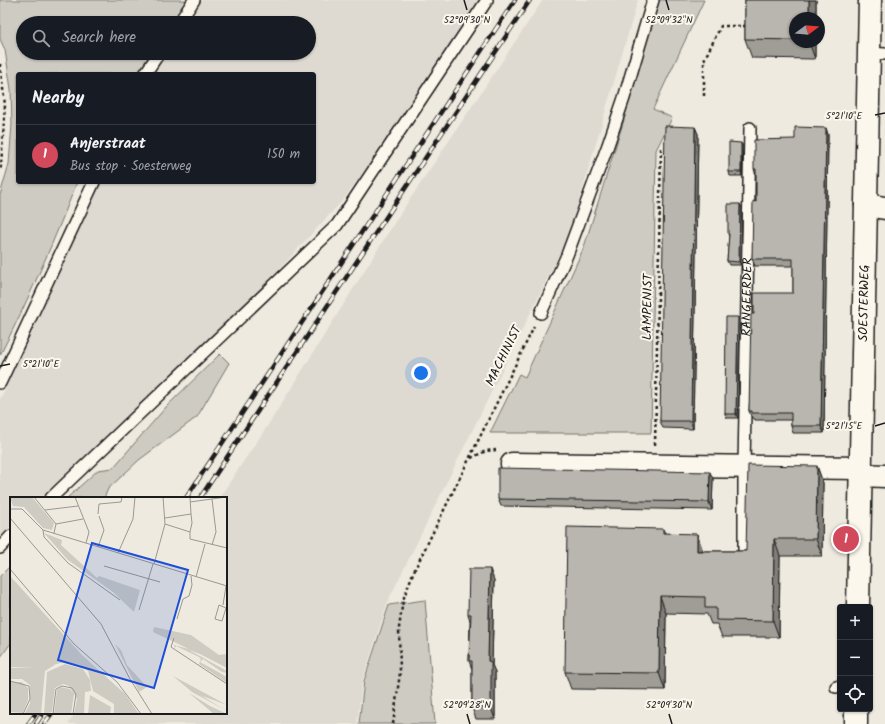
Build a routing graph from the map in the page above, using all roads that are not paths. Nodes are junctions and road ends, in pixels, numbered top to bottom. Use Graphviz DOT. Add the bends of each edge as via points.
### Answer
graph roads {
  1 [pos="194,0"];
  2 [pos="487,0"];
  3 [pos="653,0"];
  4 [pos="870,0"];
  5 [pos="184,16"];
  6 [pos="877,54"];
  7 [pos="154,60"];
  8 [pos="146,72"];
  9 [pos="750,128"];
  10 [pos="93,184"];
  11 [pos="875,207"];
  12 [pos="540,313"];
  13 [pos="0,383"];
  14 [pos="512,464"];
  15 [pos="744,467"];
  16 [pos="860,472"];
  17 [pos="885,476"];
  18 [pos="52,497"];
  19 [pos="10,537"];
  20 [pos="0,548"];
  21 [pos="744,551"];
  22 [pos="858,604"];
  23 [pos="856,712"];
  24 [pos="856,724"];
  1 -- 5 [label="lane"];
  2 -- 18 [label="lane" via="337,225"];
  3 -- 12 [label="lane" via="608,145 567,255"];
  4 -- 6 [label="street, SOESTERWEG"];
  6 -- 11 [label="street, SOESTERWEG"];
  7 -- 8 [label="lane"];
  9 -- 15 [label="lane, RANGEERDER"];
  10 -- 13 [label="lane"];
  11 -- 16 [label="street, SOESTERWEG"];
  14 -- 15 [label="street"];
  15 -- 16 [label="street"];
  15 -- 21 [label="lane, RANGEERDER"];
  16 -- 17 [label="street"];
  16 -- 22 [label="street, SOESTERWEG"];
  19 -- 20 [label="lane"];
  23 -- 24 [label="street"];
}
